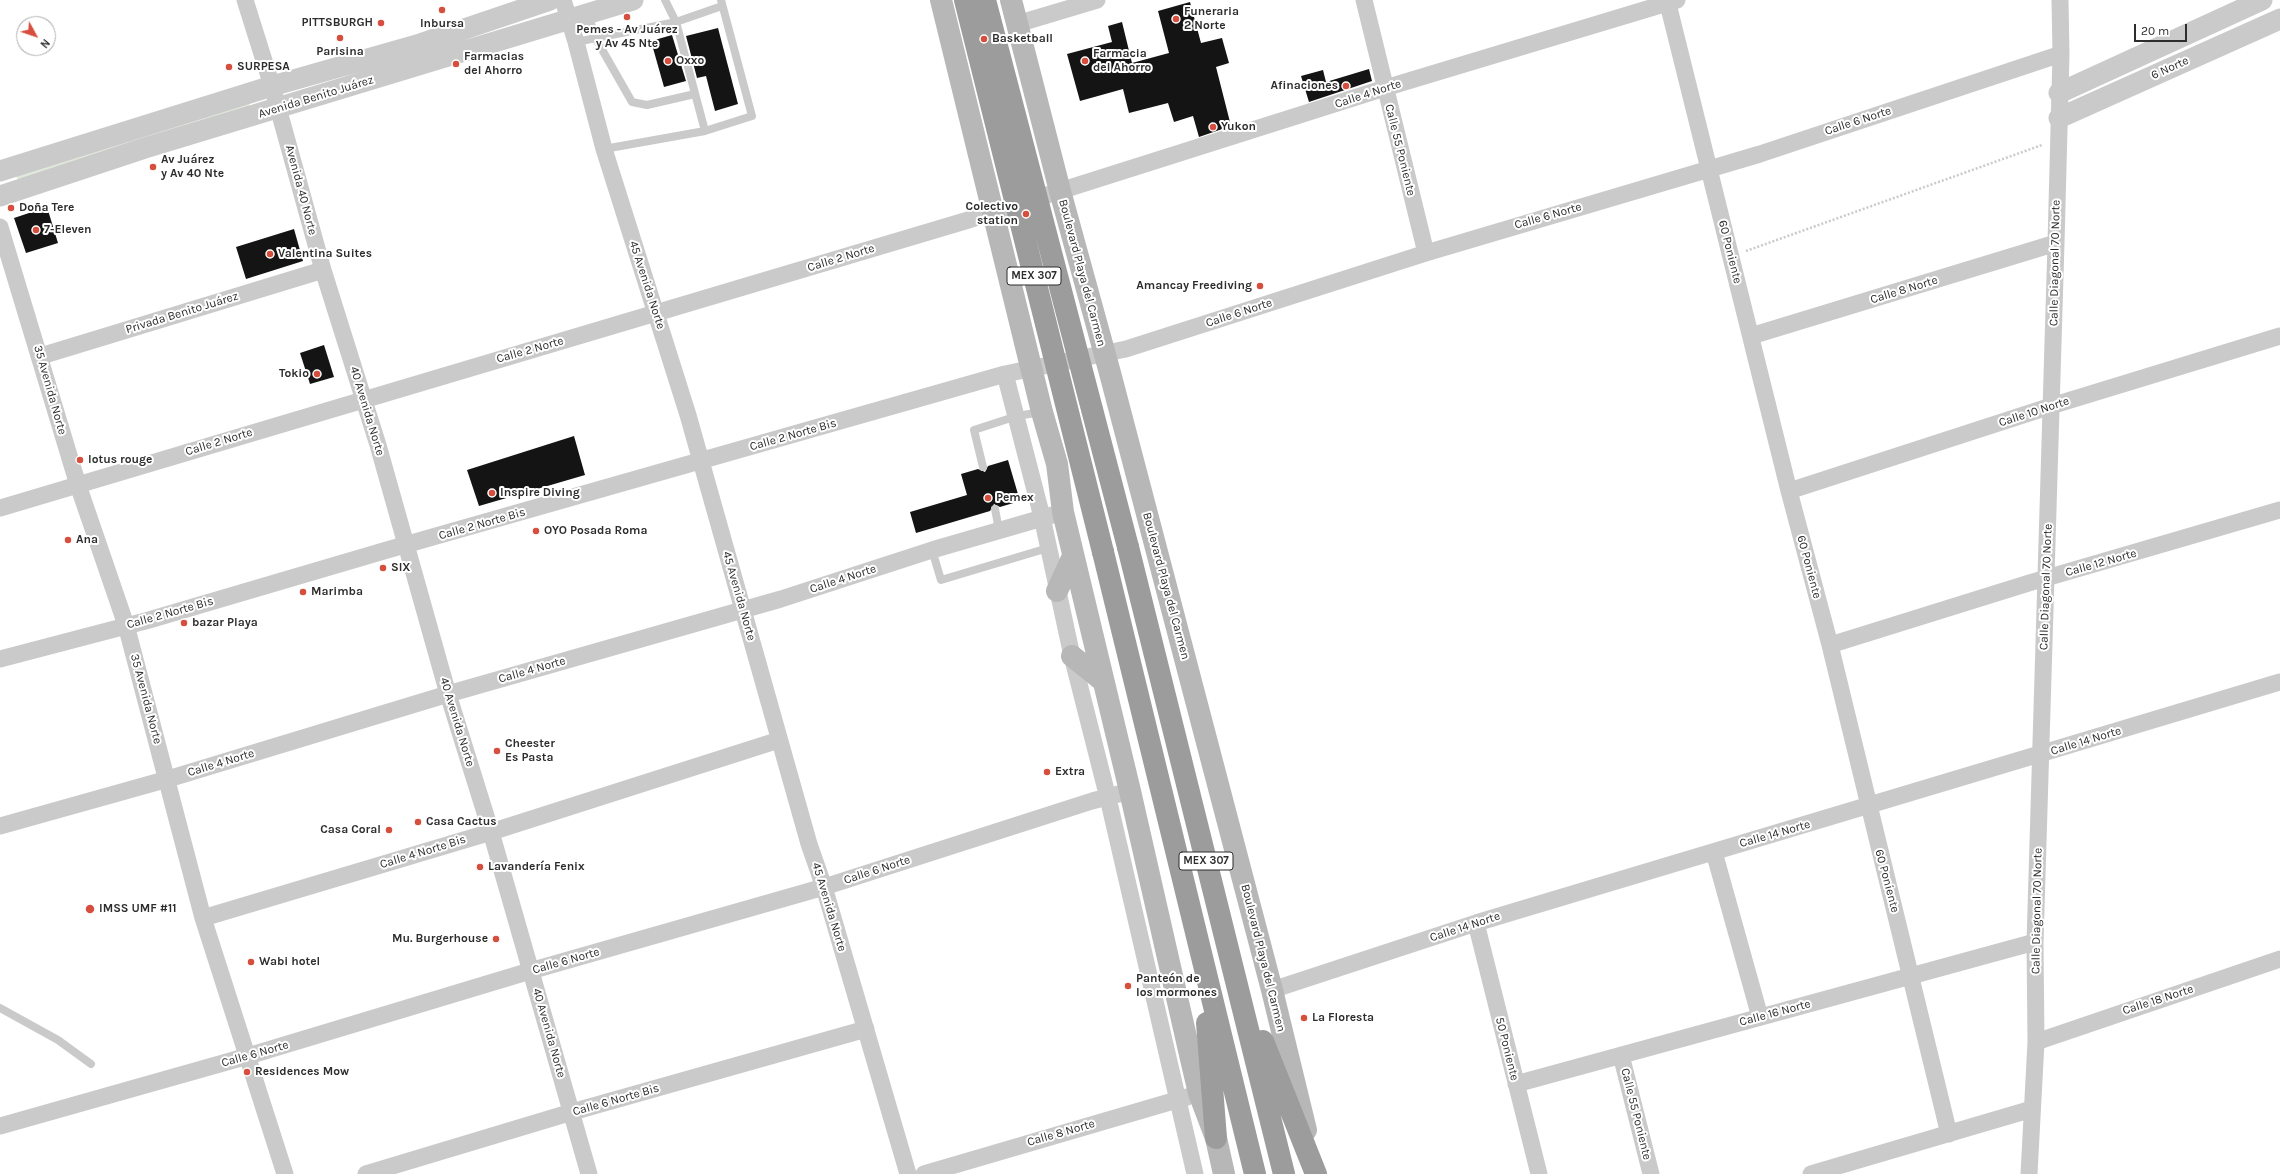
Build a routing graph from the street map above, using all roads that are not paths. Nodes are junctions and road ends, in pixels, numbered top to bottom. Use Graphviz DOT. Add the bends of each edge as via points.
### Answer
graph roads {
  1 [pos="245,0"];
  2 [pos="550,0"];
  3 [pos="633,0"];
  4 [pos="665,0"];
  5 [pos="941,0"];
  6 [pos="965,0"];
  7 [pos="985,0"];
  8 [pos="1097,0"];
  9 [pos="1364,0"];
  10 [pos="2060,0"];
  11 [pos="2262,0"];
  12 [pos="1670,1"];
  13 [pos="722,3"];
  14 [pos="1014,8"];
  15 [pos="573,10"];
  16 [pos="2280,19"];
  17 [pos="676,22"];
  18 [pos="596,39"];
  19 [pos="576,42"];
  20 [pos="2061,54"];
  21 [pos="272,86"];
  22 [pos="1385,88"];
  23 [pos="2059,93"];
  24 [pos="695,94"];
  25 [pos="278,109"];
  26 [pos="2059,118"];
  27 [pos="705,131"];
  28 [pos="604,149"];
  29 [pos="1710,169"];
  30 [pos="0,171"];
  31 [pos="1060,191"];
  32 [pos="0,196"];
  33 [pos="994,211"];
  34 [pos="0,227"];
  35 [pos="2056,243"];
  36 [pos="1426,253"];
  37 [pos="323,270"];
  38 [pos="656,313"];
  39 [pos="1751,336"];
  40 [pos="2280,336"];
  41 [pos="1104,355"];
  42 [pos="41,356"];
  43 [pos="1032,368"];
  44 [pos="1006,374"];
  45 [pos="364,398"];
  46 [pos="2051,406"];
  47 [pos="1042,412"];
  48 [pos="1017,416"];
  49 [pos="701,461"];
  50 [pos="982,467"];
  51 [pos="78,485"];
  52 [pos="1789,491"];
  53 [pos="0,508"];
  54 [pos="995,509"];
  55 [pos="2280,510"];
  56 [pos="1063,512"];
  57 [pos="1042,517"];
  58 [pos="999,530"];
  59 [pos="405,546"];
  60 [pos="1048,548"];
  61 [pos="932,550"];
  62 [pos="1073,556"];
  63 [pos="2046,578"];
  64 [pos="1058,591"];
  65 [pos="743,609"];
  66 [pos="126,626"];
  67 [pos="1830,645"];
  68 [pos="1072,656"];
  69 [pos="0,659"];
  70 [pos="1103,681"];
  71 [pos="2280,682"];
  72 [pos="448,694"];
  73 [pos="779,740"];
  74 [pos="2042,755"];
  75 [pos="168,779"];
  76 [pos="1130,791"];
  77 [pos="1108,798"];
  78 [pos="1868,807"];
  79 [pos="0,826"];
  80 [pos="491,832"];
  81 [pos="1714,852"];
  82 [pos="824,887"];
  83 [pos="203,918"];
  84 [pos="1476,923"];
  85 [pos="2035,942"];
  86 [pos="1201,958"];
  87 [pos="2280,959"];
  88 [pos="1233,966"];
  89 [pos="530,971"];
  90 [pos="1912,976"];
  91 [pos="1272,990"];
  92 [pos="0,1008"];
  93 [pos="1760,1017"];
  94 [pos="866,1029"];
  95 [pos="2036,1042"];
  96 [pos="1621,1055"];
  97 [pos="248,1056"];
  98 [pos="91,1064"];
  99 [pos="1516,1084"];
  100 [pos="1199,1093"];
  101 [pos="1178,1100"];
  102 [pos="2032,1108"];
  103 [pos="572,1112"];
  104 [pos="0,1126"];
  105 [pos="1950,1134"];
  106 [pos="1216,1138"];
  107 [pos="285,1174"];
  108 [pos="366,1174"];
  109 [pos="589,1174"];
  110 [pos="908,1174"];
  111 [pos="924,1174"];
  112 [pos="1195,1174"];
  113 [pos="1224,1174"];
  114 [pos="1255,1174"];
  115 [pos="1284,1174"];
  116 [pos="1316,1174"];
  117 [pos="1539,1174"];
  118 [pos="1650,1174"];
  119 [pos="1811,1174"];
  120 [pos="2029,1174"];
  1 -- 21 [label="street, Avenida 40 Norte"];
  2 -- 21 [label="street, Avenida Benito Juárez" via="420,44"];
  3 -- 15 [label="street, Avenida Benito Juárez"];
  4 -- 17 [label="lane"];
  5 -- 33 [label="main road"];
  6 -- 86 [label="highway, MEX 307, bridge"];
  7 -- 88 [label="highway, MEX 307, bridge" via="1128,547"];
  8 -- 14 [label="street"];
  9 -- 22 [label="street, Calle 55 Poniente"];
  10 -- 20 [label="street, Calle Diagonal 70 Norte"];
  11 -- 23 [label="street"];
  12 -- 22 [label="street, Calle 4 Norte"];
  12 -- 29 [label="street, 60 Poniente"];
  13 -- 17 [label="lane"];
  13 -- 27 [label="lane" via="752,116"];
  14 -- 31 [label="main road, Boulevard Playa del Carmen"];
  15 -- 18 [label="lane"];
  15 -- 19 [label="street, 45 Avenida Norte"];
  15 -- 25 [label="street, Avenida Benito Juárez"];
  16 -- 26 [label="street, 6 Norte"];
  17 -- 18 [label="lane"];
  17 -- 24 [label="lane"];
  18 -- 19 [label="lane"];
  18 -- 24 [label="lane" via="632,102 647,105"];
  19 -- 28 [label="street, 45 Avenida Norte"];
  20 -- 23 [label="street, Calle Diagonal 70 Norte"];
  20 -- 29 [label="street, Calle 6 Norte"];
  21 -- 25 [label="street, Avenida 40 Norte"];
  21 -- 30 [label="street, Avenida Benito Juárez"];
  22 -- 31 [label="street, Calle 4 Norte"];
  22 -- 36 [label="street, Calle 55 Poniente"];
  23 -- 26 [label="street, Calle Diagonal 70 Norte"];
  24 -- 27 [label="lane"];
  25 -- 32 [label="street, Avenida Benito Juárez" via="145,148"];
  25 -- 37 [label="street, Avenida 40 Norte"];
  26 -- 35 [label="street, Calle Diagonal 70 Norte"];
  27 -- 28 [label="lane"];
  28 -- 38 [label="street, 45 Avenida Norte"];
  29 -- 36 [label="street, Calle 6 Norte"];
  29 -- 39 [label="street, 60 Poniente"];
  31 -- 33 [label="street, Calle 2 Norte"];
  31 -- 41 [label="main road, Boulevard Playa del Carmen"];
  33 -- 38 [label="street, Calle 2 Norte"];
  33 -- 43 [label="main road"];
  34 -- 42 [label="street, 35 Avenida Norte"];
  35 -- 39 [label="street, Calle 8 Norte"];
  35 -- 46 [label="street, Calle Diagonal 70 Norte"];
  36 -- 41 [label="street, Calle 6 Norte"];
  37 -- 42 [label="street, Privada Benito Juárez"];
  37 -- 45 [label="street, 40 Avenida Norte"];
  38 -- 45 [label="street, Calle 2 Norte"];
  38 -- 49 [label="street, 45 Avenida Norte"];
  39 -- 52 [label="street, 60 Poniente"];
  40 -- 46 [label="street, Calle 10 Norte"];
  41 -- 43 [label="street, Calle 6 Norte"];
  41 -- 91 [label="main road, Boulevard Playa del Carmen"];
  42 -- 51 [label="street, 35 Avenida Norte"];
  43 -- 44 [label="street, Calle 2 Norte Bis"];
  43 -- 47 [label="main road"];
  44 -- 48 [label="street"];
  44 -- 49 [label="street, Calle 2 Norte Bis"];
  45 -- 51 [label="street, Calle 2 Norte"];
  45 -- 59 [label="street, 40 Avenida Norte"];
  46 -- 52 [label="street, Calle 10 Norte"];
  46 -- 63 [label="street, Calle Diagonal 70 Norte"];
  47 -- 48 [label="lane"];
  47 -- 56 [label="main road" via="1057,464"];
  48 -- 50 [label="lane" via="974,430"];
  48 -- 57 [label="street"];
  49 -- 59 [label="street, Calle 2 Norte Bis"];
  49 -- 65 [label="street, 45 Avenida Norte"];
  51 -- 53 [label="street, Calle 2 Norte"];
  51 -- 66 [label="street, 35 Avenida Norte"];
  52 -- 67 [label="street, 60 Poniente"];
  54 -- 58 [label="lane"];
  55 -- 63 [label="street, Calle 12 Norte"];
  56 -- 57 [label="street, Calle 4 Norte"];
  56 -- 62 [label="main road"];
  57 -- 58 [label="street, Calle 4 Norte"];
  57 -- 60 [label="street"];
  58 -- 61 [label="street, Calle 4 Norte"];
  59 -- 66 [label="street, Calle 2 Norte Bis"];
  59 -- 72 [label="street, 40 Avenida Norte"];
  60 -- 61 [label="lane" via="941,580"];
  60 -- 64 [label="street"];
  61 -- 65 [label="street, Calle 4 Norte"];
  62 -- 64 [label="main road"];
  62 -- 70 [label="main road"];
  63 -- 67 [label="street, Calle 12 Norte"];
  63 -- 74 [label="street, Calle Diagonal 70 Norte"];
  64 -- 68 [label="street"];
  65 -- 72 [label="street, Calle 4 Norte"];
  65 -- 73 [label="street, 45 Avenida Norte"];
  66 -- 69 [label="street, Calle 2 Norte Bis"];
  66 -- 75 [label="street, 35 Avenida Norte"];
  67 -- 78 [label="street, 60 Poniente"];
  68 -- 70 [label="main road"];
  68 -- 77 [label="street"];
  70 -- 76 [label="main road"];
  71 -- 74 [label="street, Calle 14 Norte"];
  72 -- 75 [label="street, Calle 4 Norte"];
  72 -- 80 [label="street, 40 Avenida Norte"];
  73 -- 80 [label="street, Calle 4 Norte Bis"];
  73 -- 82 [label="street, 45 Avenida Norte"];
  74 -- 78 [label="street, Calle 14 Norte"];
  74 -- 85 [label="street, Calle Diagonal 70 Norte"];
  75 -- 79 [label="street, Calle 4 Norte"];
  75 -- 83 [label="street, 35 Avenida Norte"];
  76 -- 77 [label="street, Calle 6 Norte"];
  76 -- 100 [label="main road"];
  77 -- 82 [label="street, Calle 6 Norte" via="1085,803"];
  77 -- 101 [label="street"];
  78 -- 81 [label="street, Calle 14 Norte"];
  78 -- 90 [label="street, 60 Poniente"];
  80 -- 83 [label="street, Calle 4 Norte Bis"];
  80 -- 89 [label="street, 40 Avenida Norte"];
  81 -- 84 [label="street, Calle 14 Norte"];
  81 -- 93 [label="street"];
  82 -- 89 [label="street, Calle 6 Norte"];
  82 -- 94 [label="street, 45 Avenida Norte"];
  83 -- 97 [label="street, 35 Avenida Norte"];
  84 -- 91 [label="street, Calle 14 Norte"];
  84 -- 99 [label="street, 50 Poniente"];
  85 -- 90 [label="street, Calle 16 Norte"];
  85 -- 95 [label="street, Calle Diagonal 70 Norte"];
  86 -- 106 [label="highway"];
  86 -- 114 [label="highway, MEX 307"];
  87 -- 95 [label="street, Calle 18 Norte"];
  88 -- 115 [label="highway, MEX 307"];
  88 -- 116 [label="highway"];
  89 -- 97 [label="street, Calle 6 Norte"];
  89 -- 103 [label="street, 40 Avenida Norte"];
  90 -- 93 [label="street, Calle 16 Norte"];
  90 -- 105 [label="street, 60 Poniente"];
  91 -- 116 [label="main road, Boulevard Playa del Carmen"];
  92 -- 98 [label="lane" via="58,1040"];
  93 -- 96 [label="street, Calle 16 Norte"];
  94 -- 103 [label="street, Calle 6 Norte Bis"];
  94 -- 110 [label="street, 45 Avenida Norte"];
  95 -- 102 [label="street, Calle Diagonal 70 Norte"];
  96 -- 99 [label="street, Calle 16 Norte"];
  96 -- 118 [label="street, Calle 55 Poniente"];
  97 -- 104 [label="street, Calle 6 Norte"];
  97 -- 107 [label="street, 35 Avenida Norte"];
  99 -- 117 [label="street, 50 Poniente"];
  100 -- 101 [label="street, Calle 8 Norte"];
  100 -- 106 [label="main road"];
  101 -- 111 [label="street, Calle 8 Norte"];
  101 -- 112 [label="street"];
  102 -- 105 [label="street"];
  102 -- 120 [label="street, Calle Diagonal 70 Norte"];
  103 -- 108 [label="street, Calle 6 Norte Bis"];
  103 -- 109 [label="street, 40 Avenida Norte"];
  105 -- 119 [label="street"];
  106 -- 113 [label="main road"];
}
